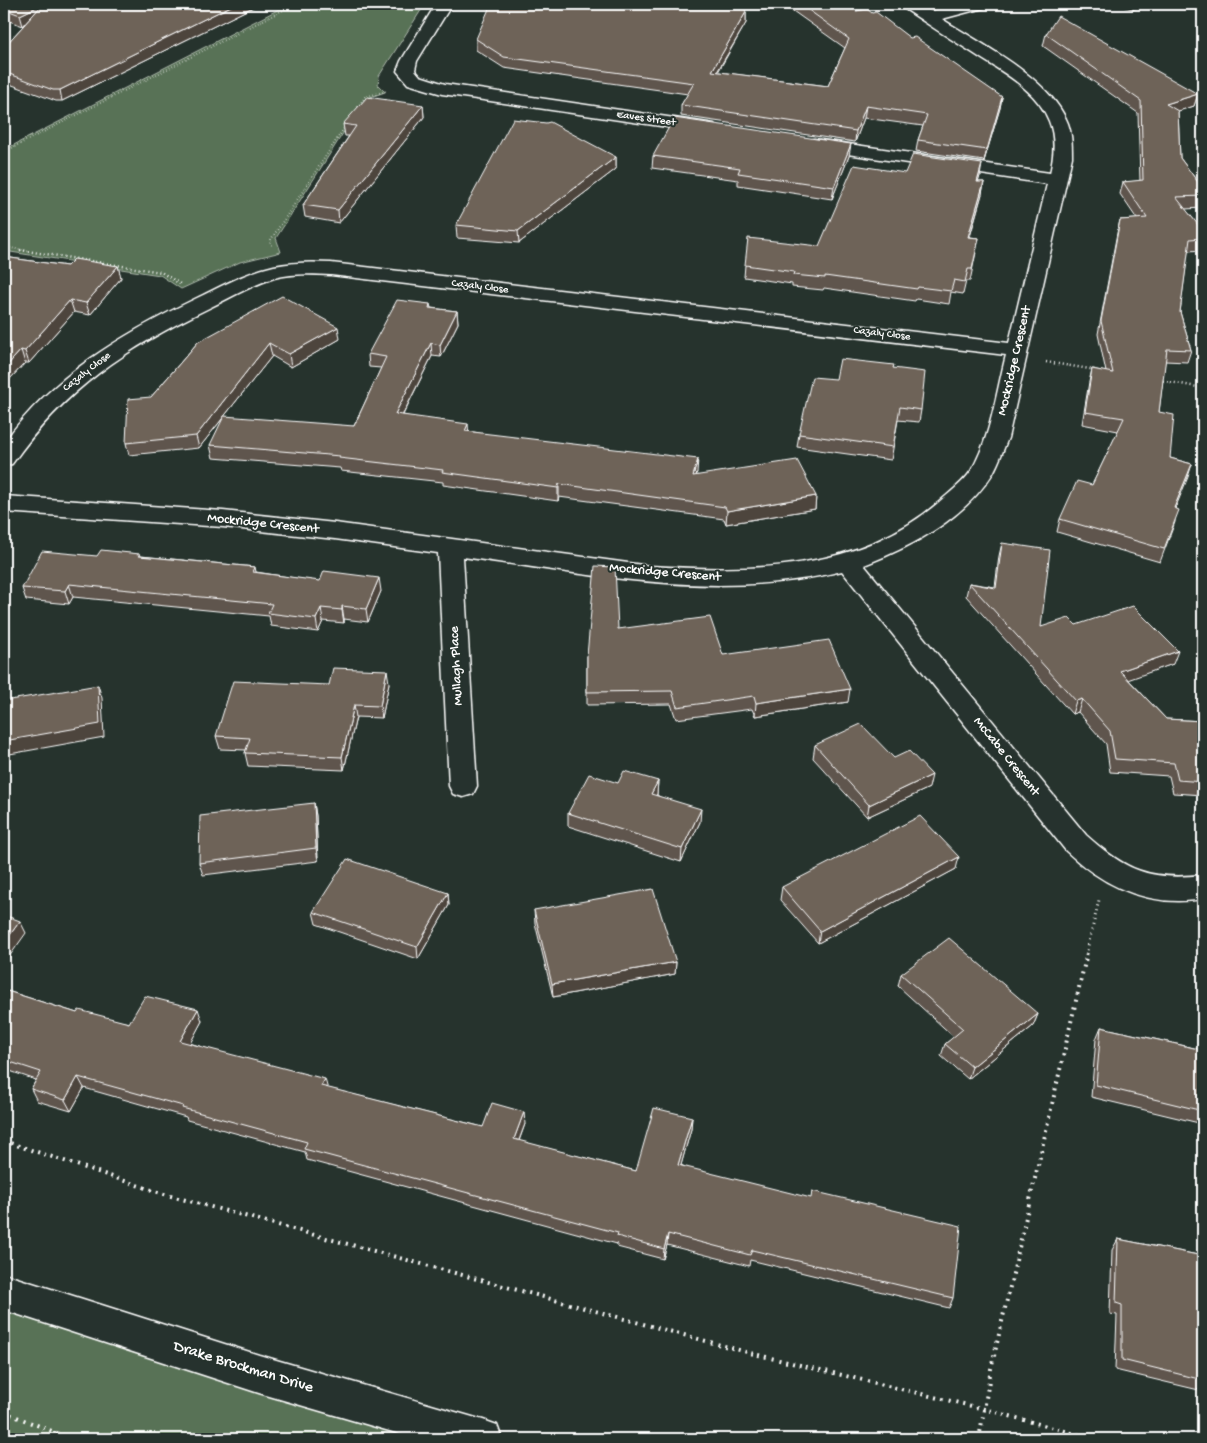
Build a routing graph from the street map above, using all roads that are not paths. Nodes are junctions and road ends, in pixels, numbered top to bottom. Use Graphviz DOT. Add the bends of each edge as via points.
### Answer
graph roads {
  1 [pos="444,4"];
  2 [pos="908,4"];
  3 [pos="981,4"];
  4 [pos="928,17"];
  5 [pos="726,131"];
  6 [pos="794,141"];
  7 [pos="1058,180"];
  8 [pos="1016,353"];
  9 [pos="4,459"];
  10 [pos="4,504"];
  11 [pos="450,546"];
  12 [pos="848,561"];
  13 [pos="463,786"];
  14 [pos="1203,887"];
  15 [pos="4,1292"];
  16 [pos="483,1439"];
  1 -- 5 [label="street, Eaves Street" via="409,61 406,71 414,80 442,89"];
  2 -- 4 [label="street, Mockridge Crescent"];
  3 -- 4 [label="street"];
  4 -- 7 [label="street, Mockridge Crescent" via="1020,77 1048,103 1063,135"];
  6 -- 7 [label="street"];
  7 -- 8 [label="street, Mockridge Crescent"];
  8 -- 9 [label="street, Cazaly Close" via="331,269 290,270 248,282 121,346 54,398"];
  8 -- 12 [label="street, Mockridge Crescent" via="997,438 979,476 945,513 926,526 902,540"];
  10 -- 11 [label="street, Mockridge Crescent" via="223,519"];
  11 -- 12 [label="street, Mockridge Crescent" via="701,579 752,578 802,572"];
  11 -- 13 [label="street, Mullagh Place"];
  12 -- 14 [label="street, McCabe Crescent" via="1076,844 1106,870 1134,883 1162,889"];
  15 -- 16 [label="street, Drake Brockman Drive" via="259,1374"];
}
